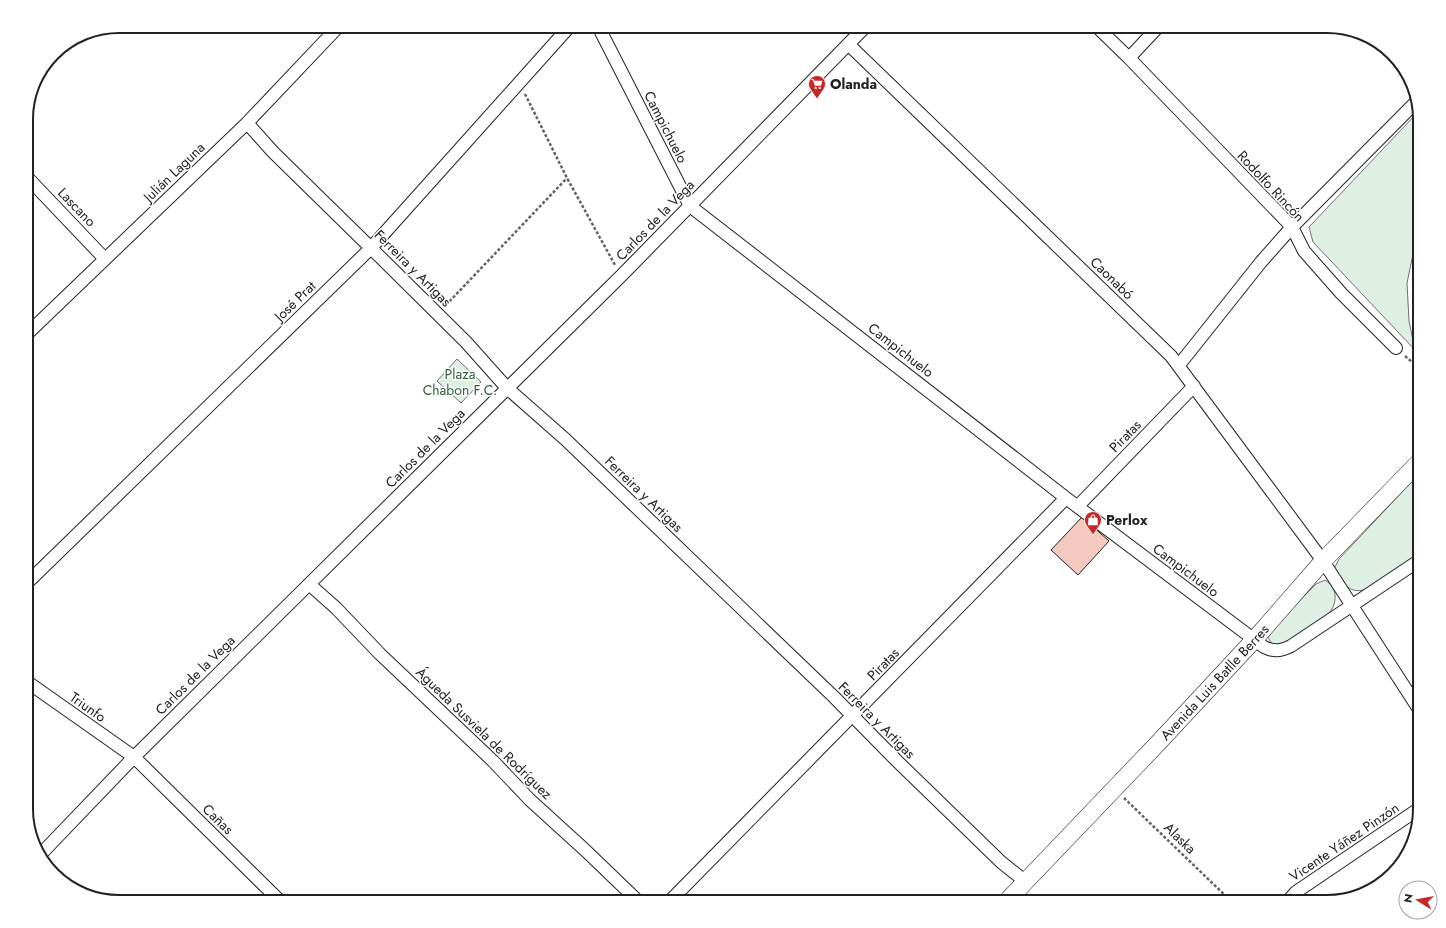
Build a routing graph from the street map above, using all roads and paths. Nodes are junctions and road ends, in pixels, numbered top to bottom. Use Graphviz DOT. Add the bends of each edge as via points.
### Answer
graph roads {
  1 [pos="332,33"];
  2 [pos="564,33"];
  3 [pos="602,33"];
  4 [pos="859,33"];
  5 [pos="1103,33"];
  6 [pos="1152,33"];
  7 [pos="848,44"];
  8 [pos="1129,58"];
  9 [pos="519,83"];
  10 [pos="1412,106"];
  11 [pos="247,123"];
  12 [pos="567,178"];
  13 [pos="33,183"];
  14 [pos="690,206"];
  15 [pos="1292,227"];
  16 [pos="371,248"];
  17 [pos="105,259"];
  18 [pos="621,276"];
  19 [pos="438,314"];
  20 [pos="33,328"];
  21 [pos="1396,348"];
  22 [pos="1413,363"];
  23 [pos="1178,365"];
  24 [pos="1194,386"];
  25 [pos="507,388"];
  26 [pos="1413,468"];
  27 [pos="1066,498"];
  28 [pos="1078,506"];
  29 [pos="1323,561"];
  30 [pos="1413,565"];
  31 [pos="33,577"];
  32 [pos="309,584"];
  33 [pos="1352,606"];
  34 [pos="1254,640"];
  35 [pos="33,686"];
  36 [pos="1413,700"];
  37 [pos="853,716"];
  38 [pos="134,757"];
  39 [pos="1114,788"];
  40 [pos="1413,813"];
  41 [pos="44,851"];
  42 [pos="1026,882"];
  43 [pos="274,895"];
  44 [pos="632,895"];
  45 [pos="676,895"];
  46 [pos="1013,895"];
  47 [pos="1225,895"];
  48 [pos="1293,895"];
  1 -- 11 [label="street, Julián Laguna"];
  2 -- 9 [label="street, José Prat"];
  3 -- 14 [label="street, Campichuelo"];
  4 -- 7 [label="street, Carlos de la Vega"];
  5 -- 8 [label="street, Rodolfo Rincón"];
  6 -- 8 [label="street"];
  7 -- 14 [label="street, Carlos de la Vega"];
  7 -- 23 [label="street, Caonabó"];
  8 -- 15 [label="street, Rodolfo Rincón"];
  9 -- 12 [label="path"];
  9 -- 16 [label="street, José Prat"];
  10 -- 15 [label="street"];
  11 -- 16 [label="street, Ferreira y Artigas"];
  11 -- 17 [label="street, Julián Laguna"];
  12 -- 18 [label="path"];
  12 -- 19 [label="path"];
  13 -- 17 [label="street, Lascano"];
  14 -- 18 [label="street, Carlos de la Vega"];
  14 -- 27 [label="street, Campichuelo"];
  15 -- 21 [label="street, Rodolfo Rincón" via="1304,251 1341,293"];
  15 -- 23 [label="street"];
  16 -- 19 [label="street, Ferreira y Artigas"];
  16 -- 31 [label="street, José Prat"];
  17 -- 20 [label="street, Julián Laguna"];
  18 -- 25 [label="street, Carlos de la Vega"];
  19 -- 25 [label="street, Ferreira y Artigas"];
  21 -- 22 [label="path"];
  23 -- 24 [label="street, Caonabó"];
  24 -- 28 [label="street, Piratas"];
  24 -- 29 [label="street, Caonabó"];
  25 -- 32 [label="street, Carlos de la Vega"];
  25 -- 37 [label="street, Ferreira y Artigas" via="576,450"];
  26 -- 29 [label="main road, Avenida Luis Batlle Berres"];
  27 -- 28 [label="street, Campichuelo"];
  27 -- 37 [label="street, Piratas"];
  28 -- 34 [label="street, Campichuelo"];
  29 -- 33 [label="street"];
  29 -- 34 [label="main road, Avenida Luis Batlle Berres"];
  30 -- 33 [label="street, Campichuelo"];
  32 -- 38 [label="street, Carlos de la Vega"];
  32 -- 44 [label="street, Águeda Susviela de Rodríguez" via="493,761 530,800"];
  33 -- 34 [label="street, Campichuelo" via="1282,650 1271,651"];
  33 -- 36 [label="street"];
  34 -- 39 [label="main road, Avenida Luis Batlle Berres"];
  35 -- 38 [label="street, Triunfo"];
  37 -- 42 [label="street, Ferreira y Artigas" via="1001,862"];
  37 -- 45 [label="street, Piratas"];
  38 -- 41 [label="street, Carlos de la Vega"];
  38 -- 43 [label="street, Cañas"];
  39 -- 42 [label="main road, Avenida Luis Batlle Berres"];
  39 -- 47 [label="path, Alaska"];
  40 -- 48 [label="street, Vicente Yáñez Pinzón"];
  42 -- 46 [label="main road, Avenida Luis Batlle Berres"];
}
